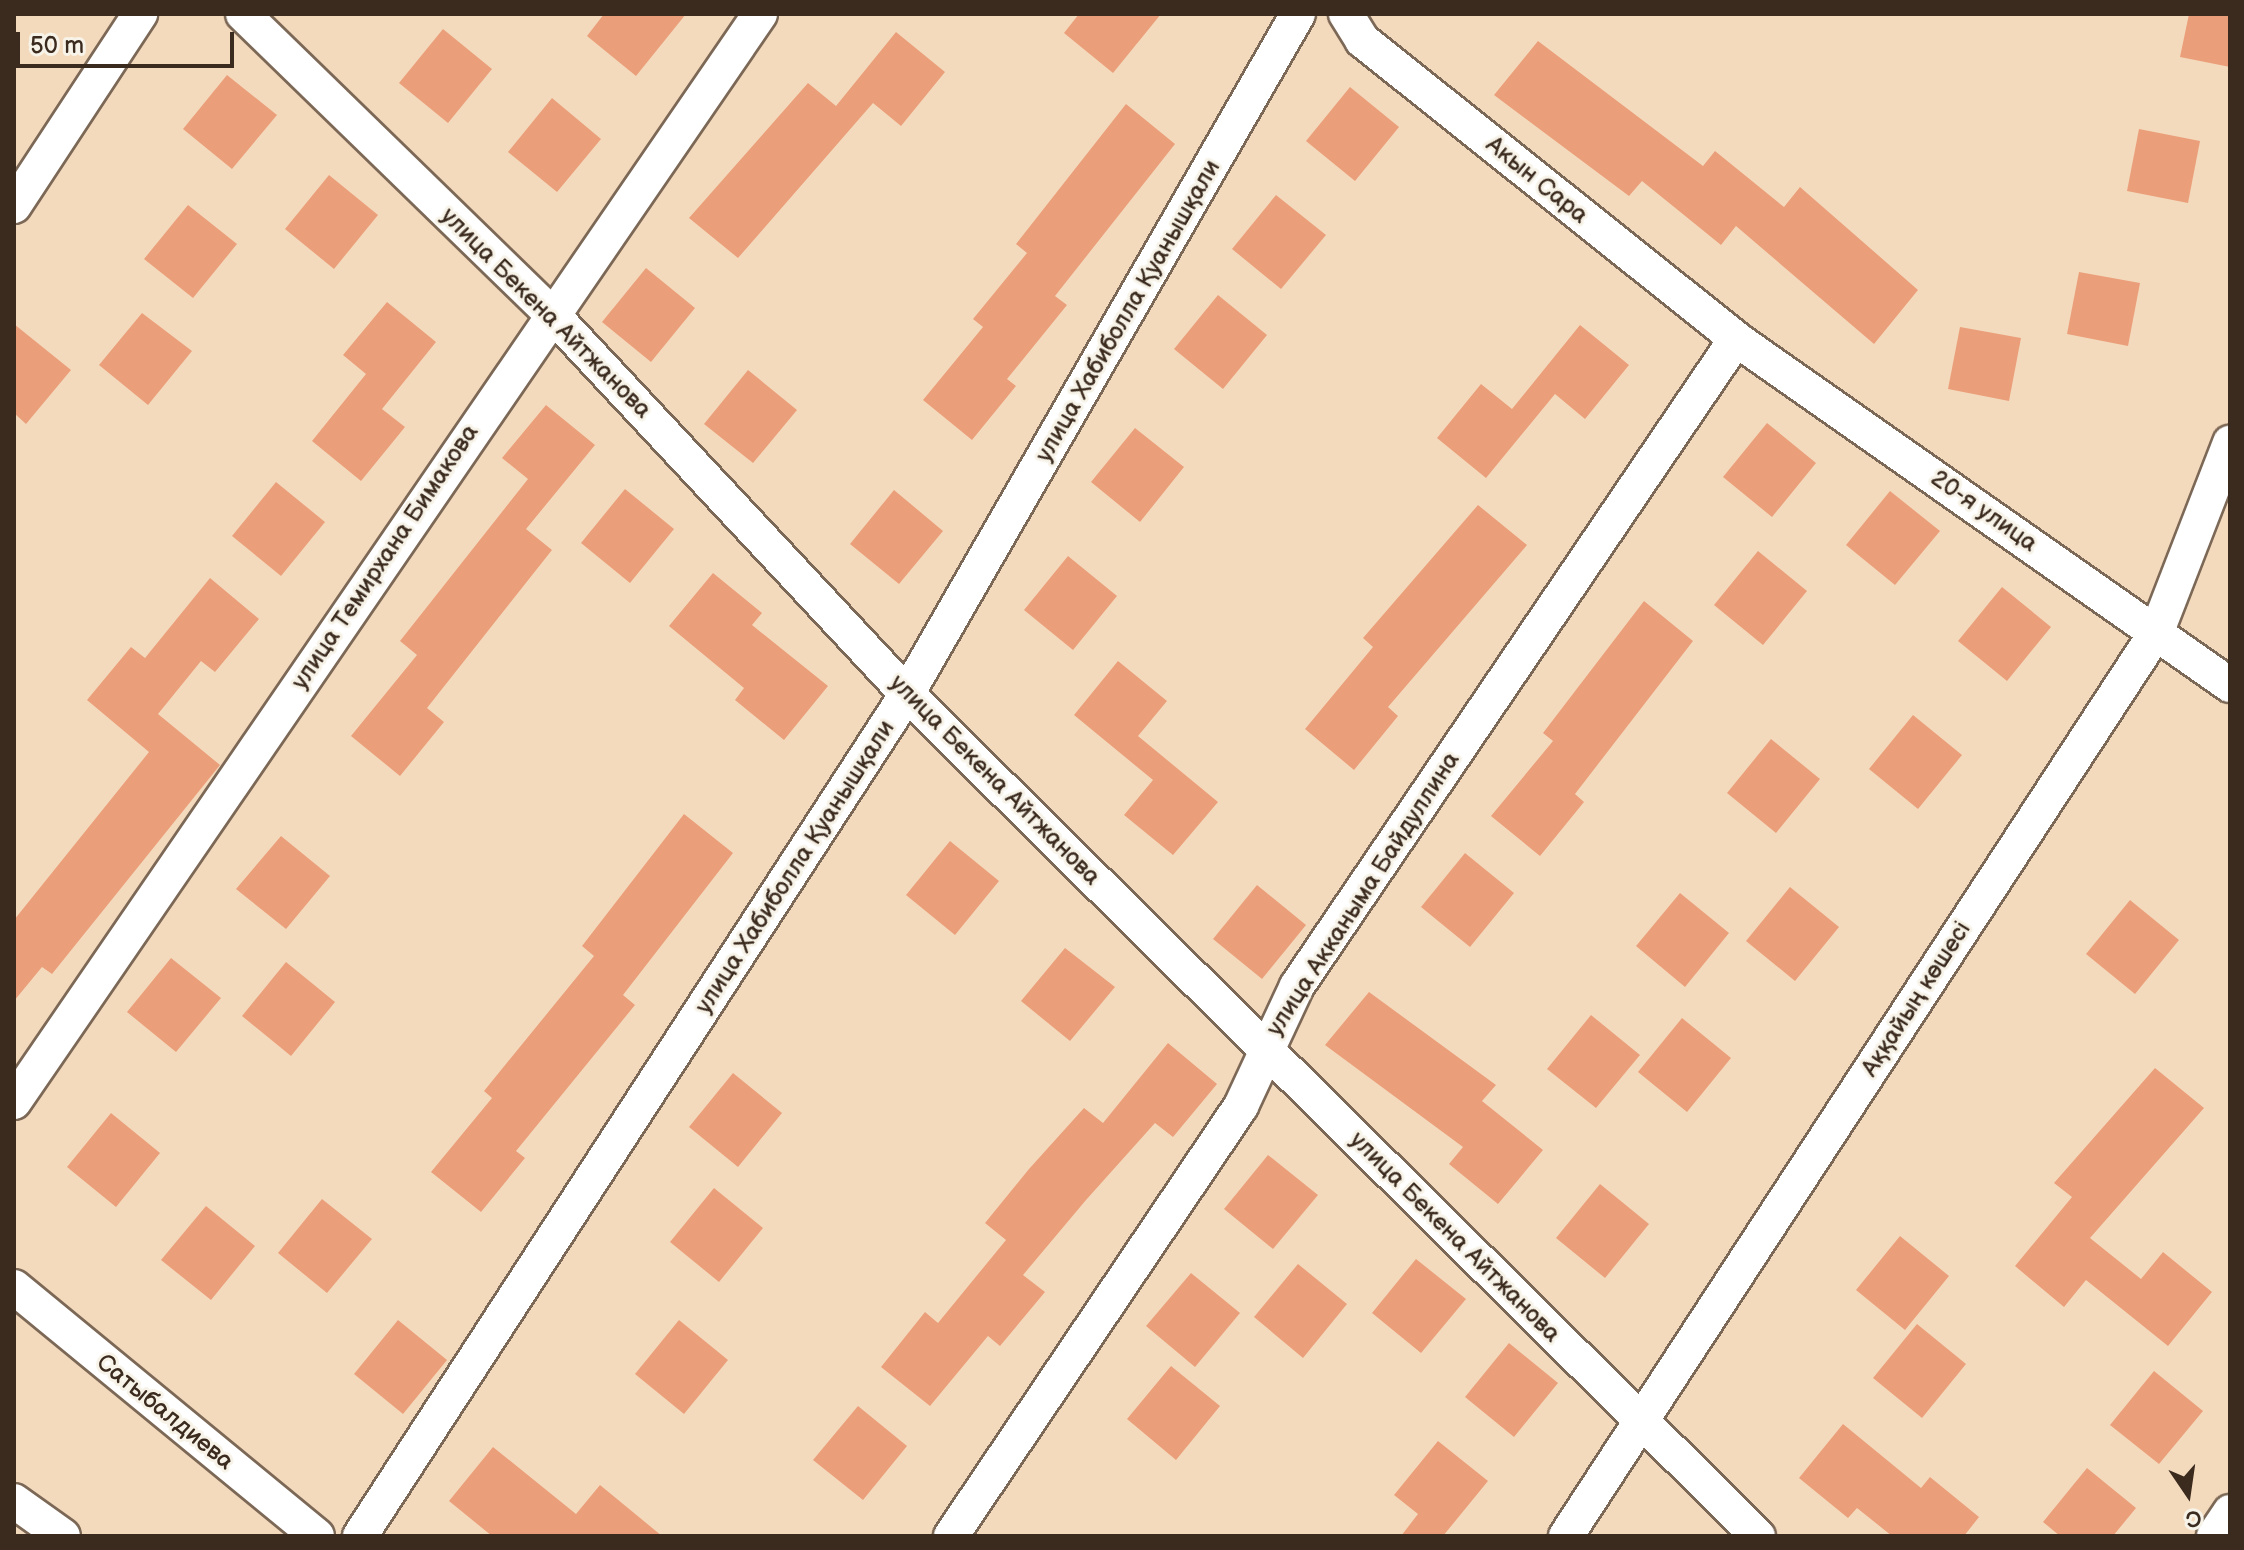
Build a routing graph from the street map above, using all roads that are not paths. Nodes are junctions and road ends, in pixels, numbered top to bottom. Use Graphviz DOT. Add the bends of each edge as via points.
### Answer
graph roads {
  1 [pos="140,14"];
  2 [pos="243,14"];
  3 [pos="760,14"];
  4 [pos="1298,14"];
  5 [pos="1346,14"];
  6 [pos="14,206"];
  7 [pos="551,313"];
  8 [pos="1736,339"];
  9 [pos="2230,443"];
  10 [pos="2157,631"];
  11 [pos="2230,685"];
  12 [pos="907,694"];
  13 [pos="1265,1045"];
  14 [pos="14,1102"];
  15 [pos="14,1287"];
  16 [pos="1639,1423"];
  17 [pos="14,1501"];
  18 [pos="2230,1512"];
  19 [pos="63,1536"];
  20 [pos="317,1536"];
  21 [pos="360,1536"];
  22 [pos="951,1536"];
  23 [pos="1566,1536"];
  24 [pos="1758,1536"];
  25 [pos="2214,1536"];
  1 -- 6 [label="street"];
  2 -- 7 [label="street, улица Бекена Айтжанова"];
  3 -- 7 [label="street, улица Темирхана Бимакова"];
  4 -- 12 [label="street, улица Хабиболла Қуанышқали"];
  5 -- 8 [label="street, Акын Сара" via="1362,40"];
  7 -- 12 [label="street, улица Бекена Айтжанова"];
  7 -- 14 [label="street, улица Темирхана Бимакова"];
  8 -- 10 [label="street, 20-я улица"];
  8 -- 13 [label="street, улица Акканыма Байдуллина" via="1297,986"];
  9 -- 10 [label="street, Аққайың көшесі"];
  10 -- 11 [label="street, 20-я улица"];
  10 -- 16 [label="street, Аққайың көшесі"];
  12 -- 13 [label="street, улица Бекена Айтжанова"];
  12 -- 21 [label="street, улица Хабиболла Қуанышқали"];
  13 -- 16 [label="street, улица Бекена Айтжанова"];
  13 -- 22 [label="street, улица Акканыма Байдуллина" via="1241,1106"];
  15 -- 20 [label="street, Сатыбалдиева"];
  16 -- 23 [label="street, Аққайың көшесі"];
  16 -- 24 [label="street, улица Бекена Айтжанова"];
  17 -- 19 [label="street"];
  18 -- 25 [label="street"];
}
